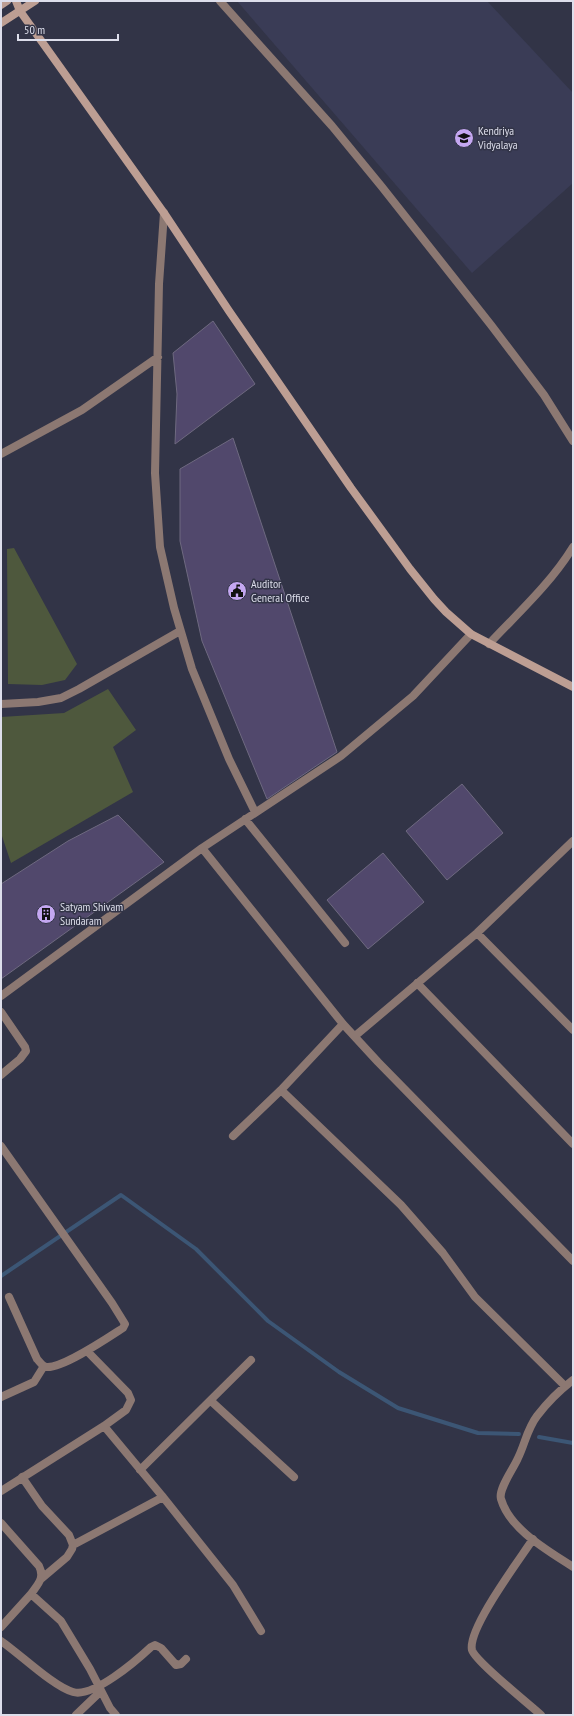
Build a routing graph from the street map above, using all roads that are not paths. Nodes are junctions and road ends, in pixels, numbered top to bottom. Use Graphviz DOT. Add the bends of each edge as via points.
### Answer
graph roads {
  1 [pos="7,1"];
  2 [pos="16,1"];
  3 [pos="35,1"];
  4 [pos="220,1"];
  5 [pos="1,5"];
  6 [pos="20,11"];
  7 [pos="1,23"];
  8 [pos="164,213"];
  9 [pos="158,357"];
  10 [pos="573,440"];
  11 [pos="1,454"];
  12 [pos="573,547"];
  13 [pos="180,631"];
  14 [pos="471,634"];
  15 [pos="489,644"];
  16 [pos="573,687"];
  17 [pos="1,704"];
  18 [pos="256,812"];
  19 [pos="245,819"];
  20 [pos="573,841"];
  21 [pos="202,848"];
  22 [pos="477,933"];
  23 [pos="345,943"];
  24 [pos="417,983"];
  25 [pos="1,996"];
  26 [pos="1,1012"];
  27 [pos="343,1024"];
  28 [pos="573,1030"];
  29 [pos="355,1036"];
  30 [pos="1,1075"];
  31 [pos="281,1090"];
  32 [pos="233,1136"];
  33 [pos="573,1144"];
  34 [pos="1,1146"];
  35 [pos="573,1261"];
  36 [pos="10,1297"];
  37 [pos="87,1351"];
  38 [pos="250,1360"];
  39 [pos="44,1366"];
  40 [pos="573,1380"];
  41 [pos="565,1386"];
  42 [pos="1,1398"];
  43 [pos="211,1400"];
  44 [pos="104,1426"];
  45 [pos="140,1470"];
  46 [pos="22,1477"];
  47 [pos="294,1477"];
  48 [pos="1,1490"];
  49 [pos="163,1497"];
  50 [pos="1,1523"];
  51 [pos="533,1540"];
  52 [pos="73,1545"];
  53 [pos="573,1568"];
  54 [pos="41,1579"];
  55 [pos="31,1594"];
  56 [pos="1,1627"];
  57 [pos="261,1631"];
  58 [pos="1,1642"];
  59 [pos="186,1659"];
  60 [pos="99,1688"];
  61 [pos="76,1715"];
  62 [pos="116,1715"];
  63 [pos="541,1715"];
  1 -- 5 [label="street"];
  2 -- 6 [label="street"];
  3 -- 6 [label="street"];
  4 -- 10 [label="street" via="332,126 382,187 544,395"];
  6 -- 7 [label="street"];
  6 -- 8 [label="street"];
  8 -- 9 [label="street" via="159,284"];
  8 -- 14 [label="street" via="380,529 434,599"];
  9 -- 11 [label="street" via="82,410"];
  9 -- 13 [label="street" via="155,473 160,547"];
  12 -- 15 [label="street" via="563,563"];
  13 -- 17 [label="street" via="61,698"];
  13 -- 18 [label="street" via="192,669 226,752"];
  14 -- 15 [label="street"];
  14 -- 18 [label="street" via="413,696 368,734 341,756"];
  15 -- 16 [label="street"];
  18 -- 19 [label="street"];
  19 -- 21 [label="street"];
  19 -- 23 [label="street"];
  20 -- 22 [label="street"];
  21 -- 25 [label="street"];
  21 -- 27 [label="street"];
  22 -- 24 [label="street"];
  22 -- 28 [label="street"];
  24 -- 29 [label="street"];
  24 -- 33 [label="street"];
  26 -- 30 [label="street" via="26,1051"];
  27 -- 29 [label="street"];
  27 -- 31 [label="street"];
  29 -- 35 [label="street"];
  31 -- 32 [label="street"];
  31 -- 41 [label="street" via="402,1205 443,1253 475,1297"];
  34 -- 37 [label="street" via="125,1324 123,1328"];
  36 -- 39 [label="street" via="37,1359"];
  37 -- 39 [label="street" via="52,1366"];
  37 -- 44 [label="street" via="128,1393 131,1400 126,1410"];
  38 -- 43 [label="street"];
  39 -- 42 [label="street" via="34,1382"];
  40 -- 41 [label="street"];
  41 -- 51 [label="street" via="531,1425 501,1493 501,1499 514,1521"];
  43 -- 45 [label="street"];
  43 -- 47 [label="street"];
  44 -- 45 [label="street"];
  44 -- 46 [label="street"];
  45 -- 49 [label="street"];
  46 -- 48 [label="street"];
  46 -- 52 [label="street" via="42,1506 69,1535"];
  49 -- 52 [label="street"];
  49 -- 57 [label="street" via="233,1585"];
  50 -- 54 [label="street" via="38,1566"];
  51 -- 53 [label="street"];
  51 -- 63 [label="street" via="492,1599 477,1630 472,1650 478,1660"];
  52 -- 54 [label="street" via="66,1557"];
  54 -- 55 [label="street"];
  55 -- 56 [label="street"];
  55 -- 60 [label="street" via="61,1620"];
  58 -- 60 [label="street" via="67,1690 82,1693"];
  59 -- 60 [label="street" via="176,1665 155,1645"];
  60 -- 61 [label="street"];
  60 -- 62 [label="street"];
}
